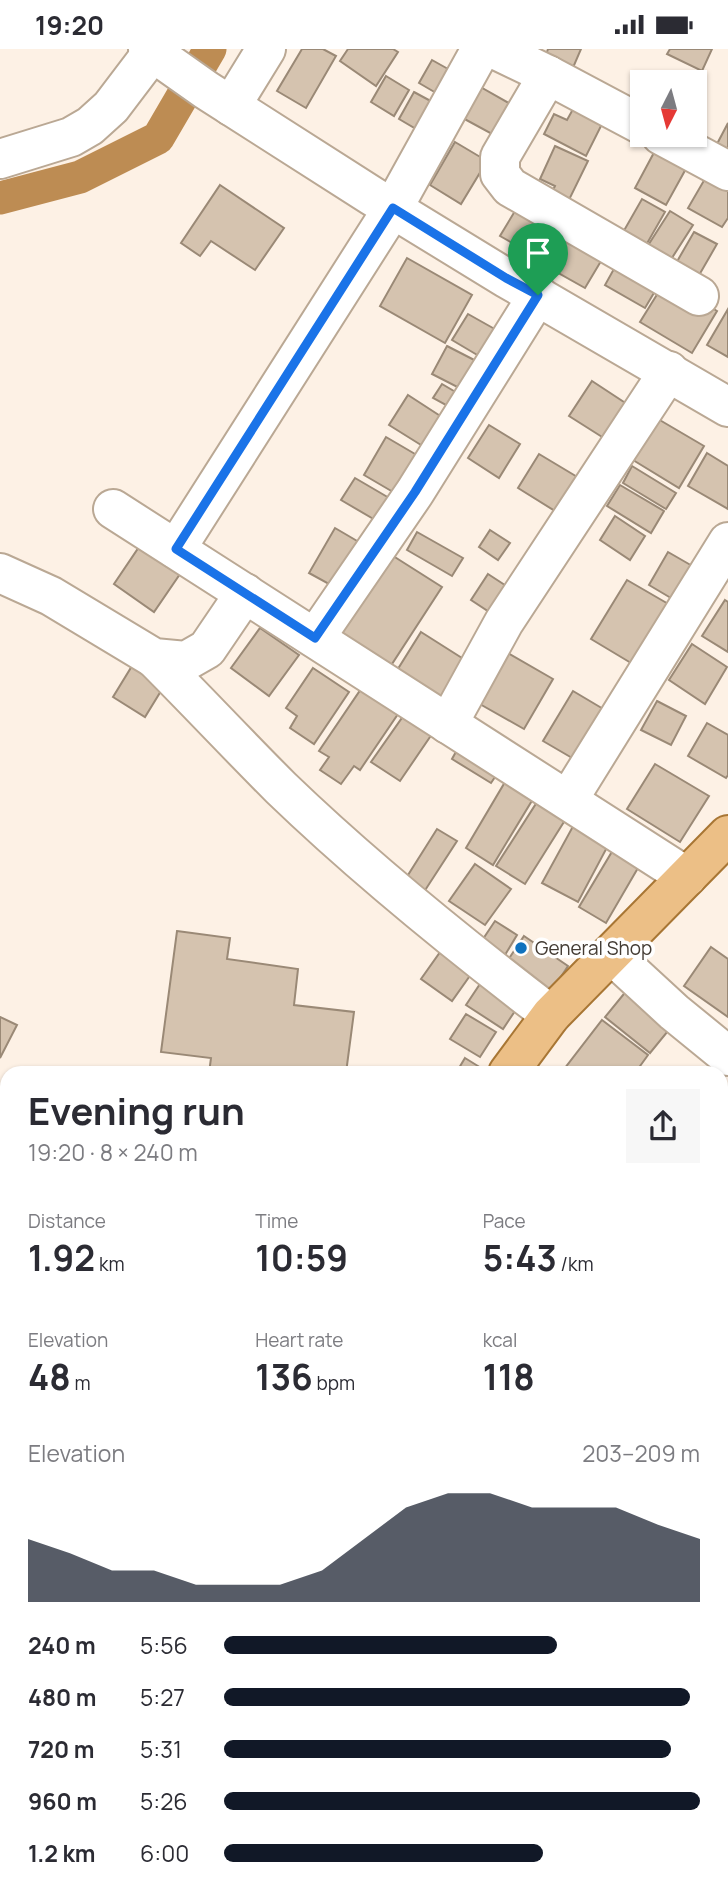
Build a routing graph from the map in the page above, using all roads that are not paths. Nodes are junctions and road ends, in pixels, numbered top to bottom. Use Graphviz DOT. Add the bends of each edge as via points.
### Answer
graph roads {
  1 [pos="266,49"];
  2 [pos="481,49"];
  3 [pos="494,49"];
  4 [pos="178,70"];
  5 [pos="548,75"];
  6 [pos="630,119"];
  7 [pos="684,147"];
  8 [pos="0,159"];
  9 [pos="728,171"];
  10 [pos="393,208"];
  11 [pos="538,295"];
  12 [pos="699,296"];
  13 [pos="668,371"];
  14 [pos="728,407"];
  15 [pos="113,509"];
  16 [pos="728,542"];
  17 [pos="176,549"];
  18 [pos="0,573"];
  19 [pos="245,593"];
  20 [pos="315,638"];
  21 [pos="154,658"];
  22 [pos="449,724"];
  23 [pos="568,800"];
  24 [pos="728,835"];
  25 [pos="687,877"];
  26 [pos="611,954"];
  27 [pos="551,1015"];
  28 [pos="728,1056"];
  29 [pos="513,1066"];
  1 -- 4 [label="street"];
  2 -- 10 [label="street"];
  3 -- 5 [label="street"];
  4 -- 8 [label="street" via="111,107 71,137"];
  4 -- 10 [label="street"];
  5 -- 6 [label="street"];
  5 -- 12 [label="street" via="500,157 500,174 510,187"];
  7 -- 9 [label="street"];
  10 -- 11 [label="street"];
  10 -- 17 [label="street"];
  11 -- 13 [label="street"];
  11 -- 20 [label="street" via="415,492"];
  13 -- 14 [label="street"];
  13 -- 22 [label="street" via="504,622"];
  15 -- 17 [label="street"];
  16 -- 23 [label="street"];
  17 -- 19 [label="street"];
  18 -- 21 [label="street" via="51,596"];
  19 -- 20 [label="street"];
  19 -- 21 [label="street" via="207,649 186,661"];
  20 -- 22 [label="street"];
  21 -- 27 [label="street" via="282,789 383,880"];
  22 -- 23 [label="street"];
  23 -- 25 [label="street"];
  24 -- 25 [label="main road"];
  25 -- 26 [label="main road"];
  26 -- 27 [label="main road"];
  26 -- 28 [label="street"];
  27 -- 29 [label="main road"];
}
